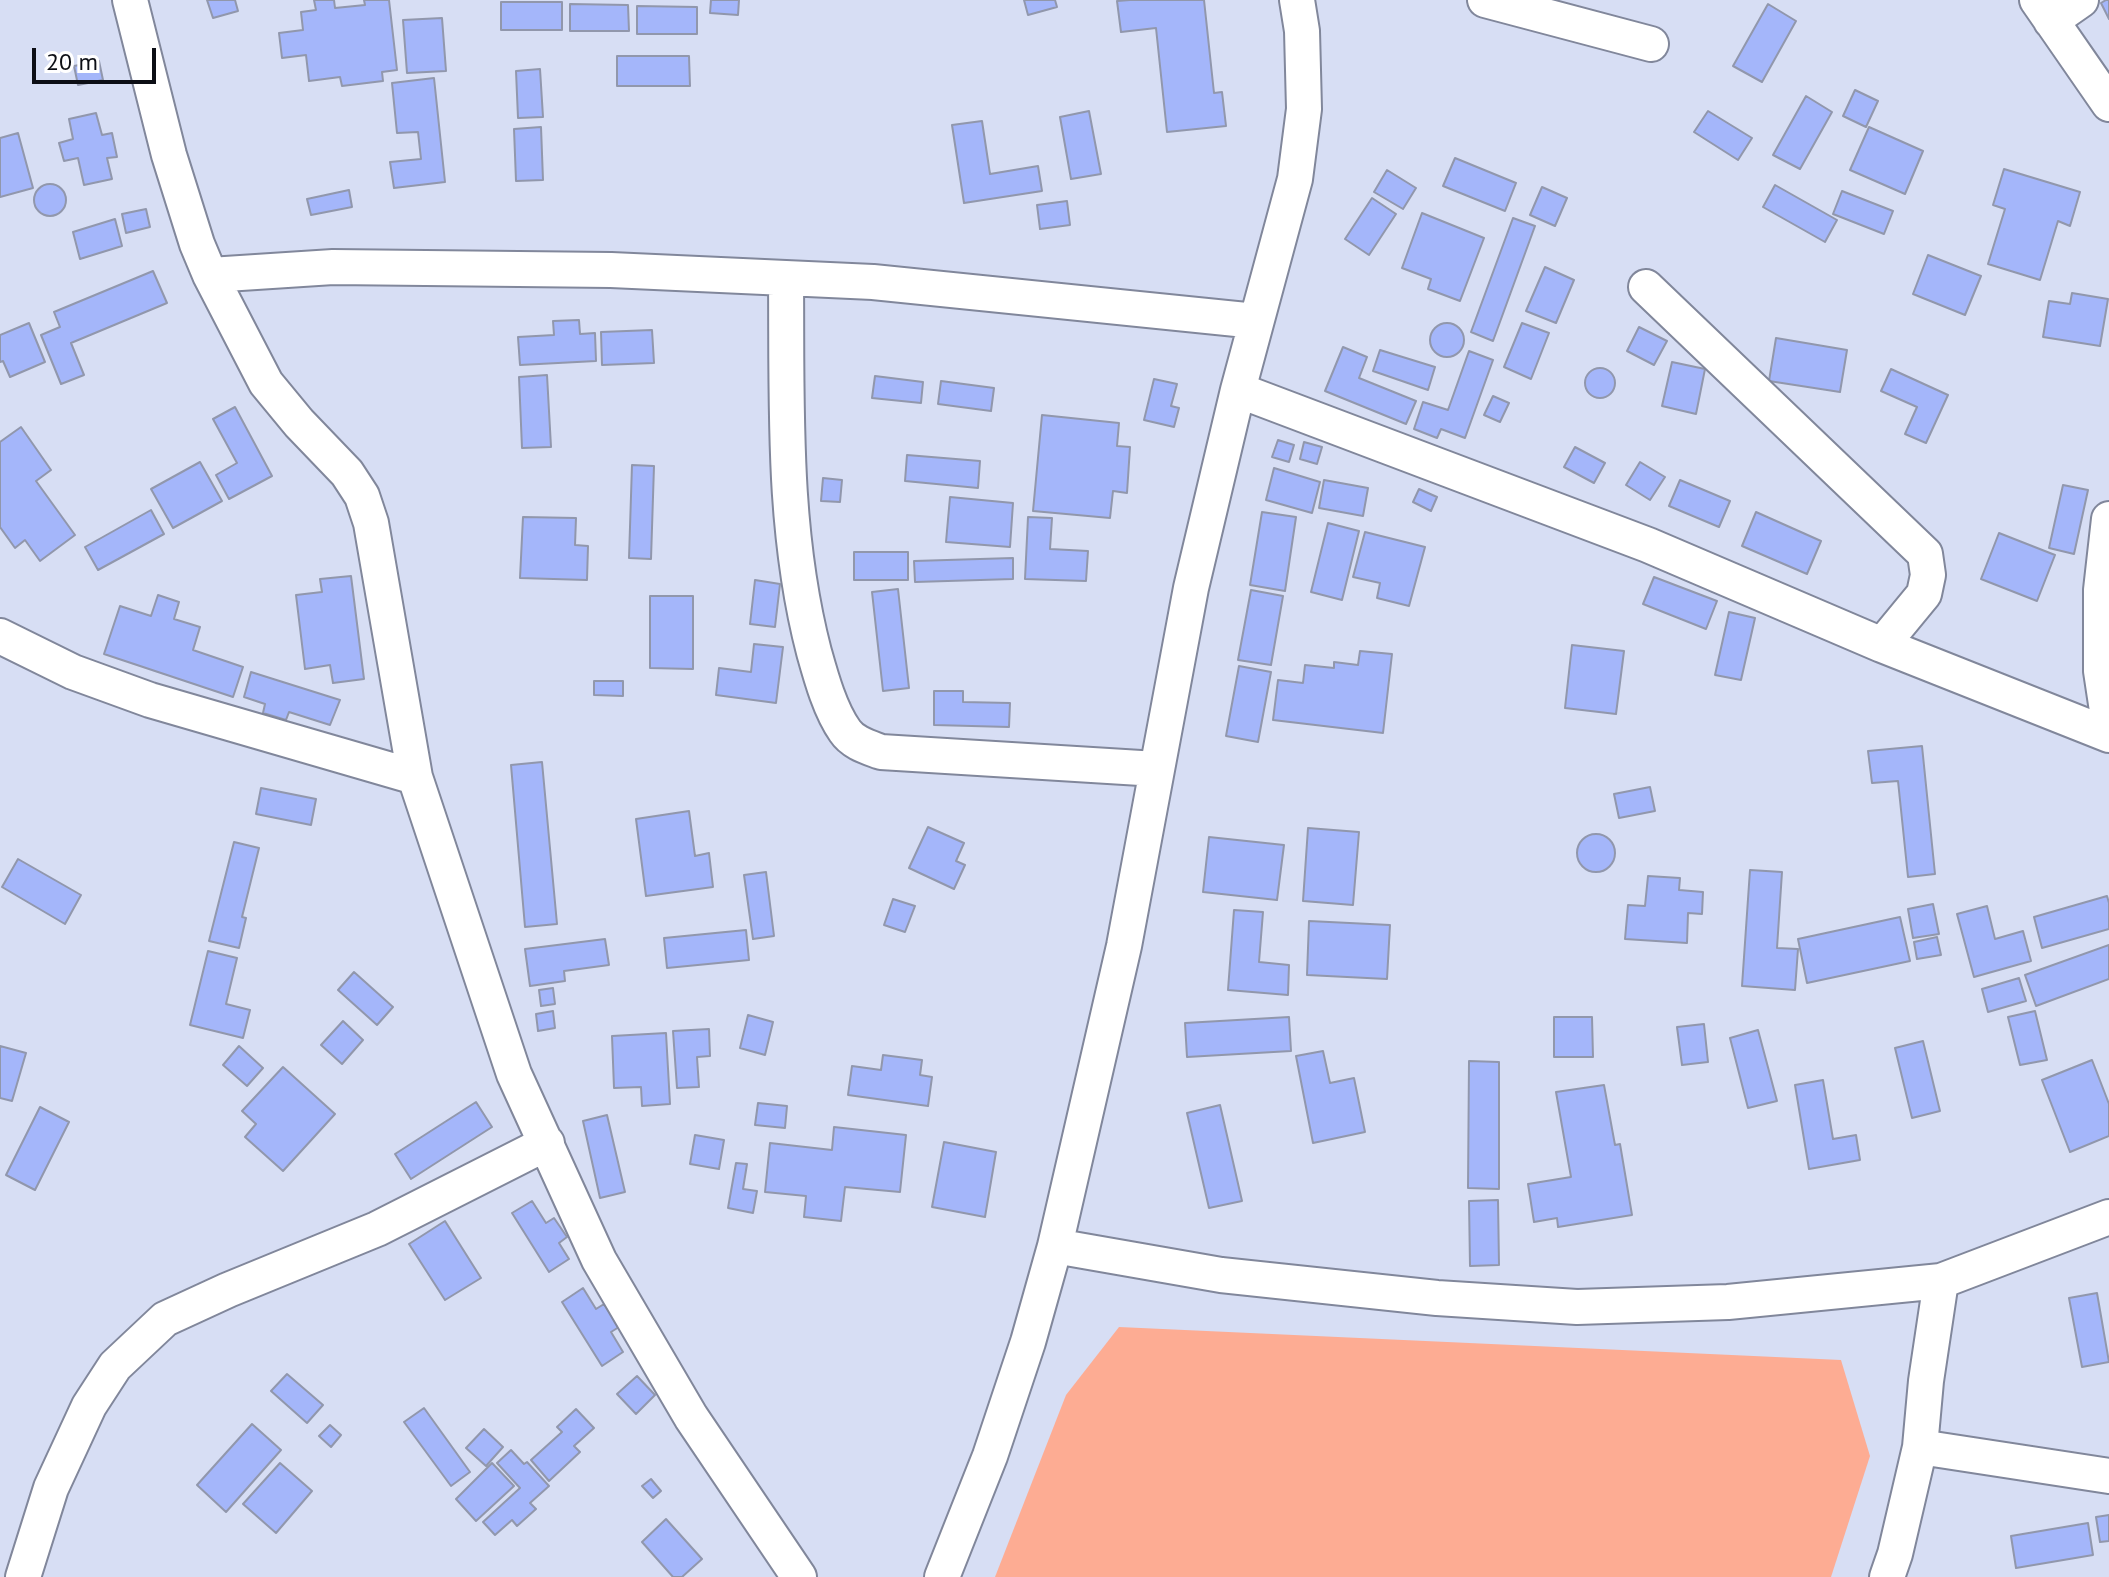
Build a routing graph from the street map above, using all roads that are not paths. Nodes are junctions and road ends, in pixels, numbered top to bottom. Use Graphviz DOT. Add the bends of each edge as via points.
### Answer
graph roads {
  1 [pos="130,0"];
  2 [pos="1297,0"];
  3 [pos="1485,0"];
  4 [pos="2081,0"];
  5 [pos="2044,10"];
  6 [pos="1651,44"];
  7 [pos="2109,104"];
  8 [pos="210,275"];
  9 [pos="786,278"];
  10 [pos="1646,287"];
  11 [pos="1256,321"];
  12 [pos="1238,390"];
  13 [pos="2109,519"];
  14 [pos="0,636"];
  15 [pos="1882,645"];
  16 [pos="2109,724"];
  17 [pos="2109,735"];
  18 [pos="1157,769"];
  19 [pos="415,777"];
  20 [pos="547,1143"];
  21 [pos="2109,1217"];
  22 [pos="1055,1246"];
  23 [pos="1941,1281"];
  24 [pos="1920,1447"];
  25 [pos="2109,1476"];
  26 [pos="23,1577"];
  27 [pos="799,1577"];
  28 [pos="942,1577"];
  29 [pos="1887,1577"];
  1 -- 8 [label="street" via="169,155"];
  2 -- 11 [label="street" via="1304,109 1297,165"];
  3 -- 6 [label="street"];
  4 -- 5 [label="street"];
  5 -- 7 [label="street"];
  8 -- 9 [label="street" via="333,267"];
  8 -- 19 [label="street" via="266,383 362,496"];
  9 -- 11 [label="street"];
  9 -- 18 [label="street" via="791,523 803,611 824,687 846,733 881,752"];
  10 -- 15 [label="street" via="1925,554 1924,594"];
  11 -- 12 [label="street"];
  12 -- 15 [label="street" via="1648,545"];
  12 -- 18 [label="street" via="1191,588"];
  13 -- 16 [label="street" via="2101,590 2101,671"];
  14 -- 19 [label="street" via="73,672 150,700"];
  15 -- 17 [label="street"];
  18 -- 22 [label="street" via="1124,946"];
  19 -- 20 [label="street" via="514,1074"];
  20 -- 26 [label="street" via="377,1229 165,1319 115,1366 89,1406 51,1488"];
  20 -- 27 [label="street" via="599,1260 691,1417"];
  21 -- 23 [label="street"];
  22 -- 23 [label="street" via="1237,1277 1577,1307 1728,1302"];
  22 -- 28 [label="street" via="990,1456"];
  23 -- 24 [label="street"];
  24 -- 25 [label="street"];
  24 -- 29 [label="street"];
}
